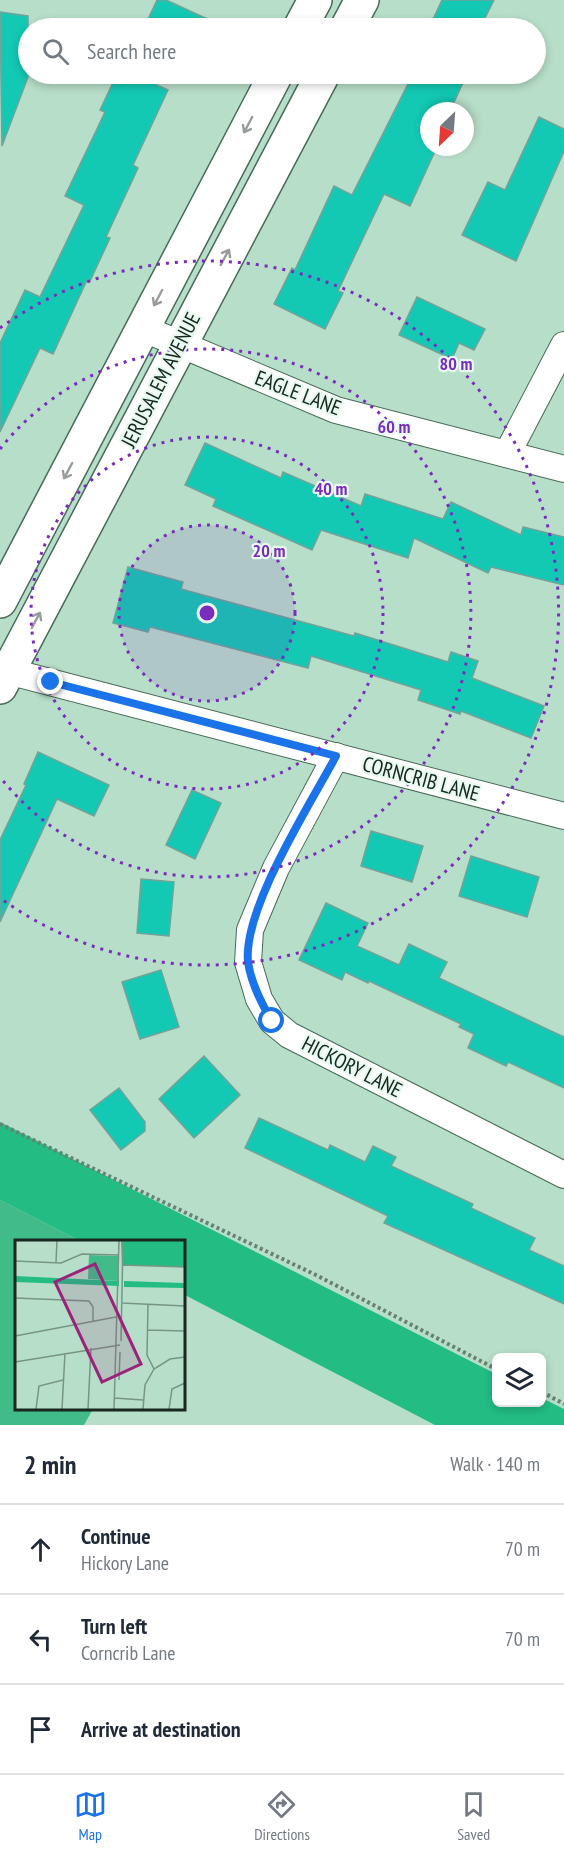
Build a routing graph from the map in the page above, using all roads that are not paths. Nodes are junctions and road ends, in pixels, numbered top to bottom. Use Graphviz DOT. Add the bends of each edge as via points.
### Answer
graph roads {
  1 [pos="315,0"];
  2 [pos="362,0"];
  3 [pos="305,18"];
  4 [pos="352,18"];
  5 [pos="271,84"];
  6 [pos="318,84"];
  7 [pos="142,328"];
  8 [pos="178,345"];
  9 [pos="564,345"];
  10 [pos="507,454"];
  11 [pos="564,469"];
  12 [pos="0,601"];
  13 [pos="3,676"];
  14 [pos="336,756"];
  15 [pos="564,816"];
  16 [pos="564,1175"];
  1 -- 3 [label="main road"];
  2 -- 4 [label="main road"];
  5 -- 7 [label="main road, JERUSALEM AVENUE, one-way"];
  8 -- 6 [label="main road, JERUSALEM AVENUE, one-way"];
  7 -- 8 [label="street, EAGLE LANE"];
  7 -- 12 [label="main road, JERUSALEM AVENUE, one-way"];
  8 -- 10 [label="street, EAGLE LANE" via="336,410"];
  13 -- 8 [label="main road, JERUSALEM AVENUE, one-way" via="73,552"];
  9 -- 10 [label="street"];
  10 -- 11 [label="street, EAGLE LANE"];
  13 -- 14 [label="street, CORNCRIB LANE"];
  14 -- 15 [label="street, CORNCRIB LANE"];
  14 -- 16 [label="street, HICKORY LANE" via="276,868 250,930 248,962 259,999 272,1021 289,1035"];
}
